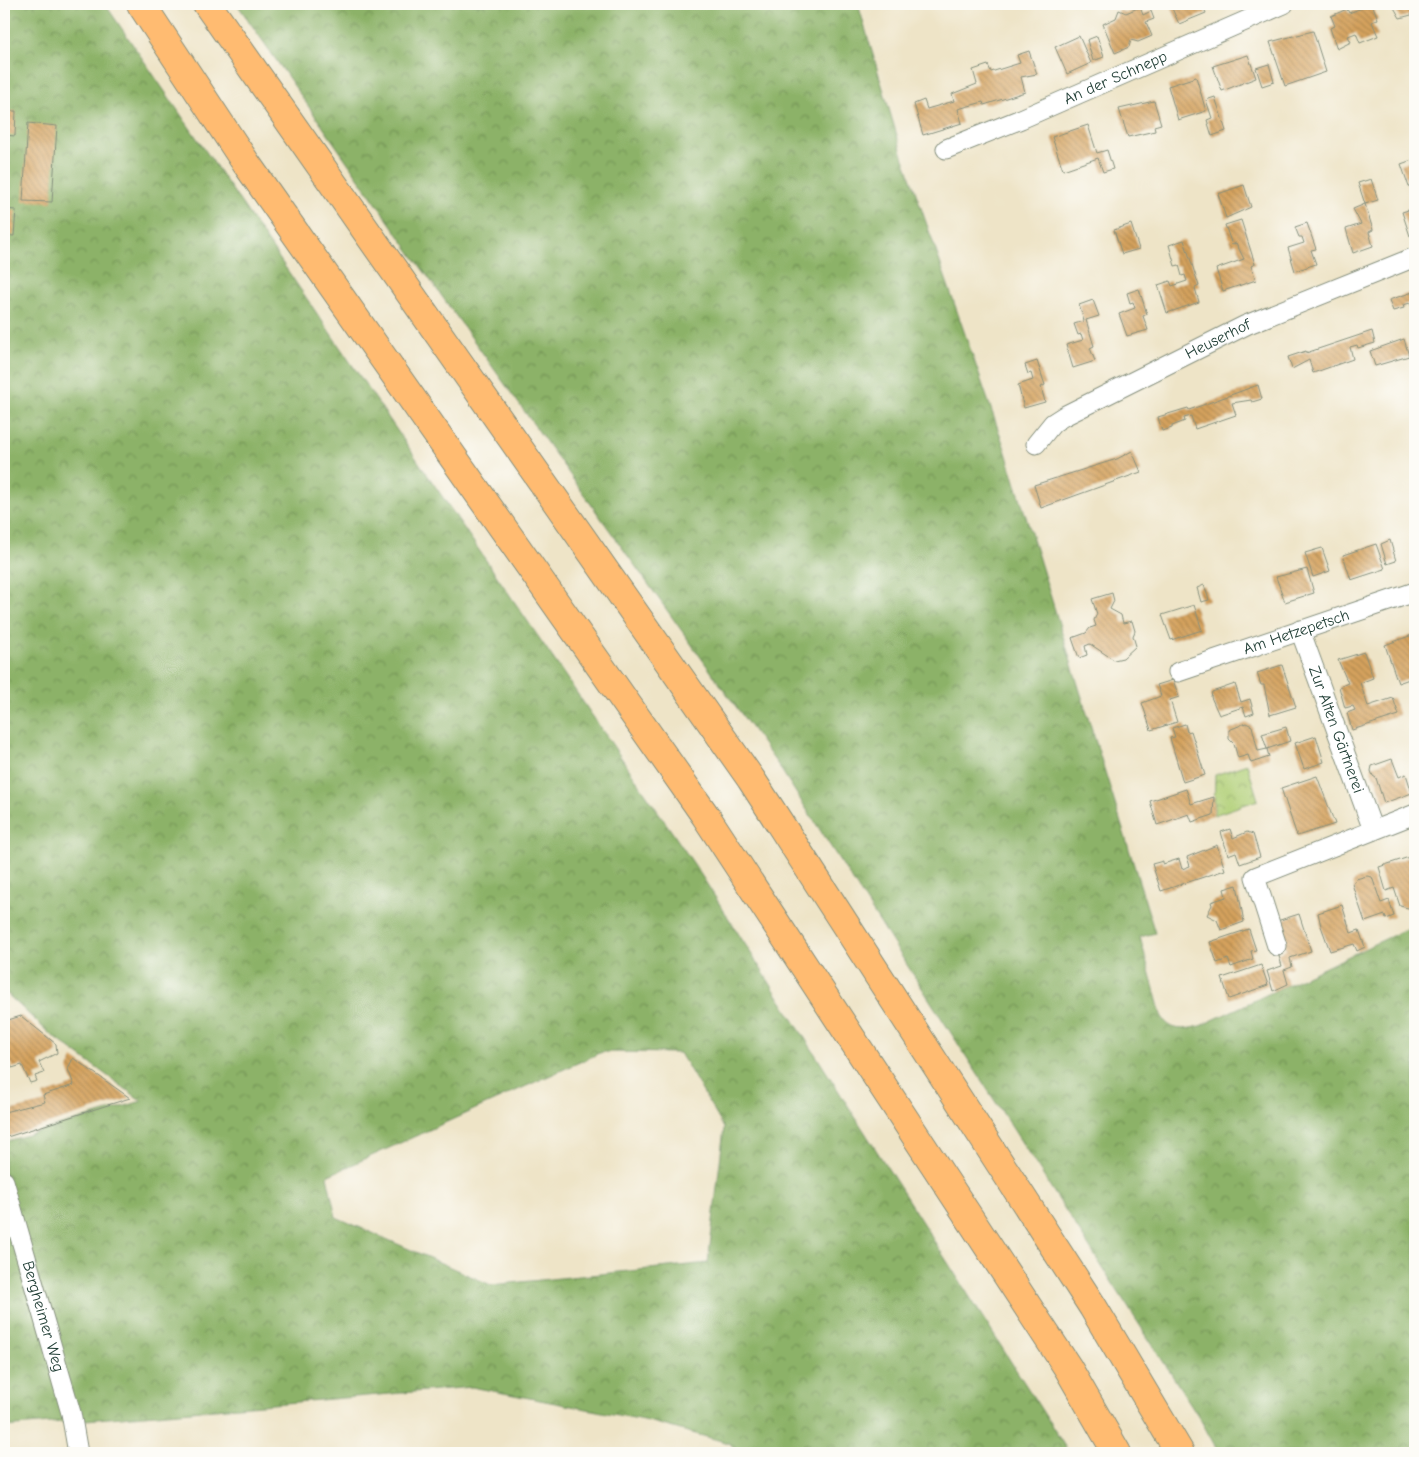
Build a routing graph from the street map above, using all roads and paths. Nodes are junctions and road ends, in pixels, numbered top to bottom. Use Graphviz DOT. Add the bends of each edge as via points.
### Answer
graph roads {
  1 [pos="141,4"];
  2 [pos="207,4"];
  3 [pos="1284,4"];
  4 [pos="946,149"];
  5 [pos="1415,257"];
  6 [pos="1036,444"];
  7 [pos="1415,592"];
  8 [pos="1300,630"];
  9 [pos="1178,672"];
  10 [pos="1415,814"];
  11 [pos="1373,830"];
  12 [pos="1277,946"];
  13 [pos="4,1181"];
  14 [pos="78,1453"];
  15 [pos="1117,1453"];
  16 [pos="1180,1453"];
  1 -- 15 [label="highway" via="252,171 705,815 1068,1368"];
  2 -- 16 [label="highway" via="751,779 1093,1307"];
  3 -- 4 [label="street, An der Schnepp"];
  5 -- 6 [label="street, Heuserhof" via="1237,329 1064,416 1053,423"];
  7 -- 8 [label="street, Am Hetzepetsch"];
  8 -- 9 [label="street, Am Hetzepetsch"];
  8 -- 11 [label="street, Zur Alten Gärtnerei"];
  10 -- 11 [label="street"];
  11 -- 12 [label="street" via="1254,877"];
  13 -- 14 [label="street, Bergheimer Weg" via="71,1413"];
}
